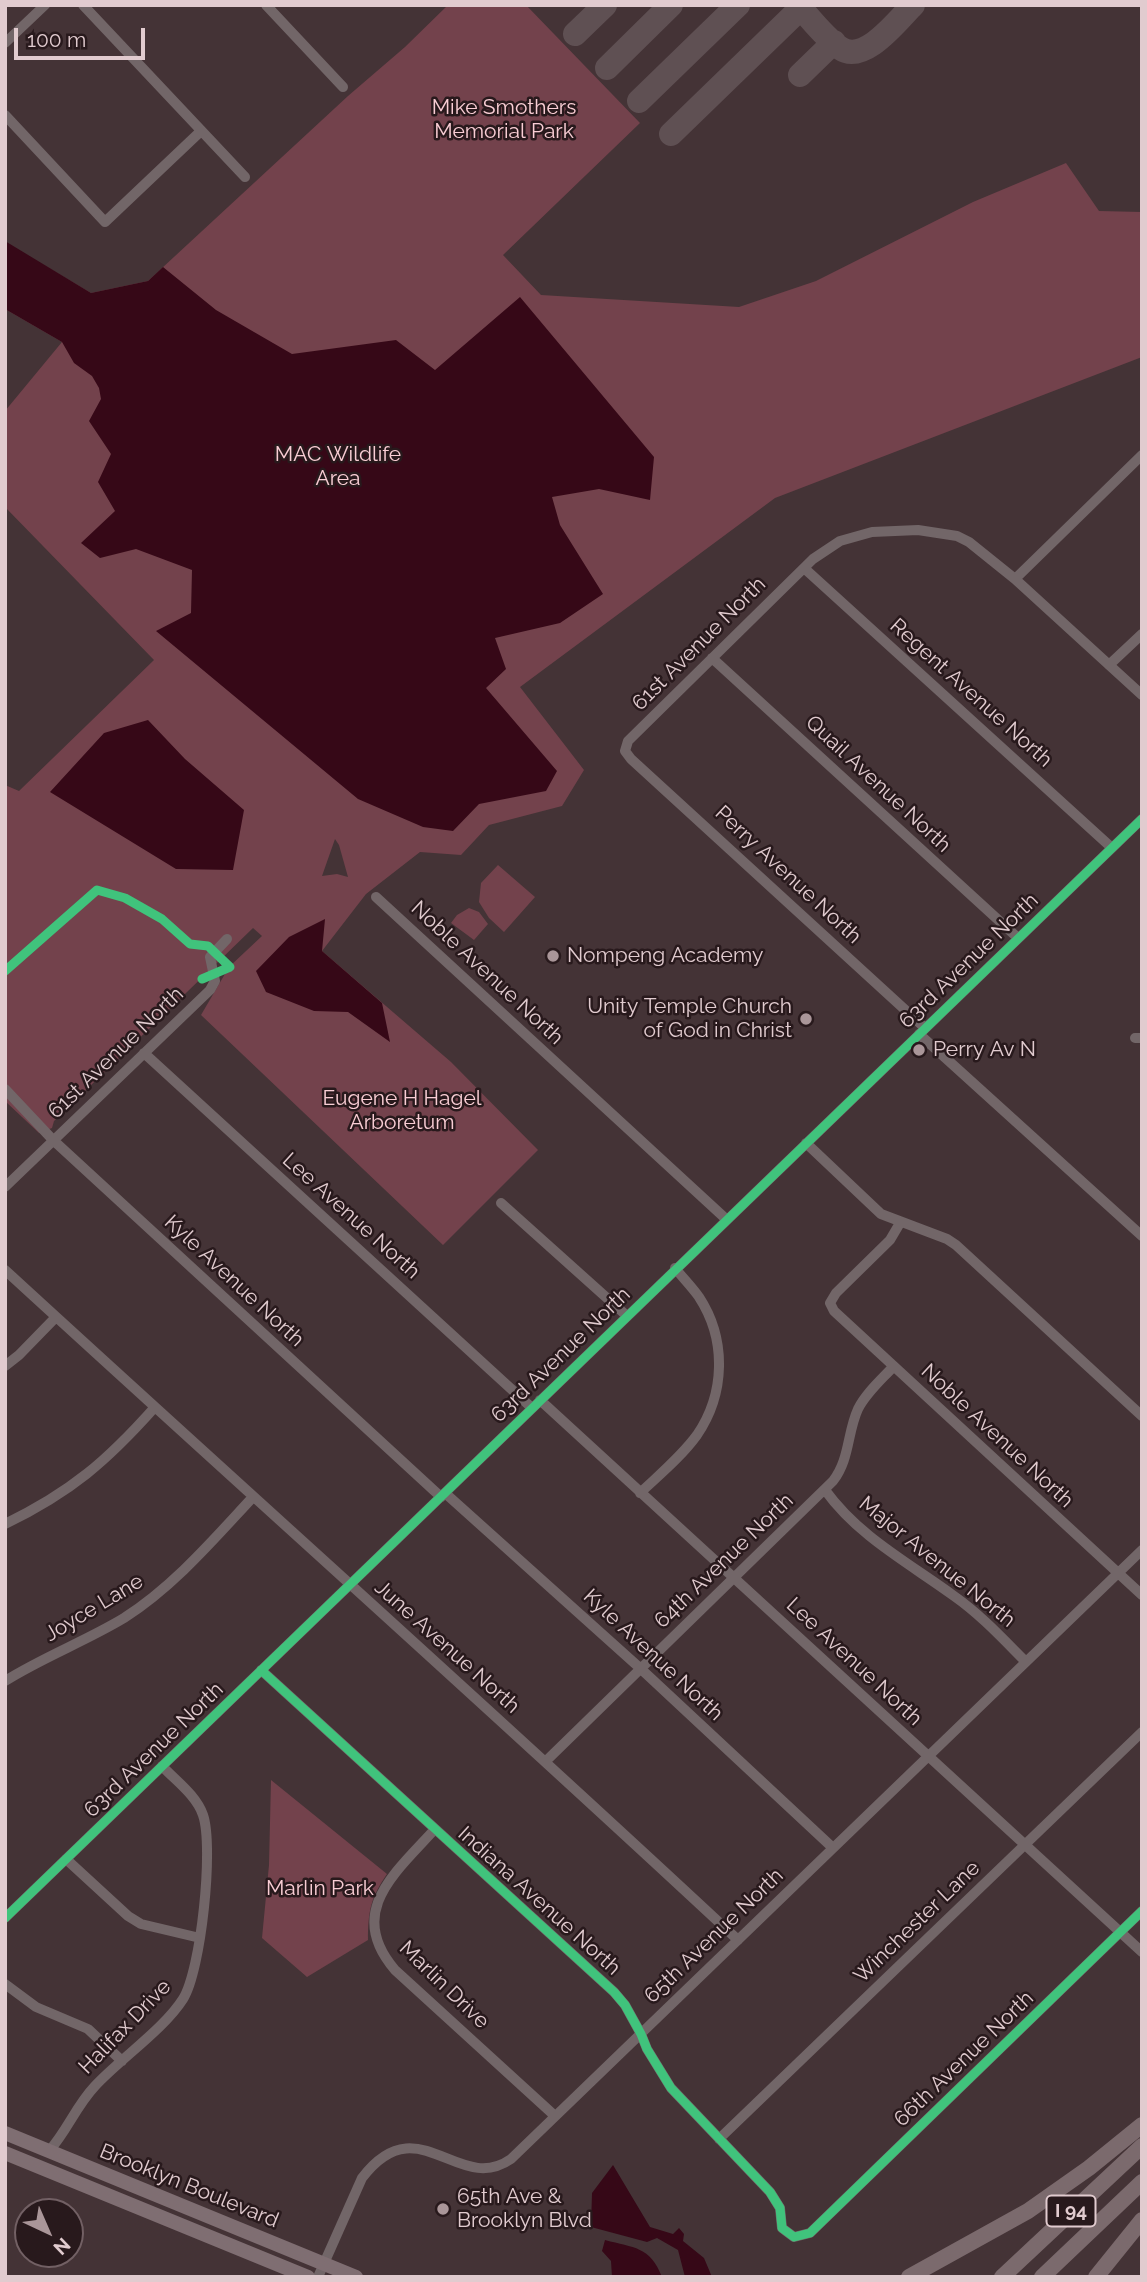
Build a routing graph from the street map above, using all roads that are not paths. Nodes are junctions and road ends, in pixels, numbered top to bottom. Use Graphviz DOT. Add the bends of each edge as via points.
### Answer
graph roads {
  1 [pos="45,5"];
  2 [pos="83,5"];
  3 [pos="266,5"];
  4 [pos="5,43"];
  5 [pos="343,86"];
  6 [pos="5,115"];
  7 [pos="201,131"];
  8 [pos="245,177"];
  9 [pos="1142,455"];
  10 [pos="804,568"];
  11 [pos="1015,579"];
  12 [pos="1142,634"];
  13 [pos="712,657"];
  14 [pos="1109,665"];
  15 [pos="1142,695"];
  16 [pos="625,751"];
  17 [pos="1142,819"];
  18 [pos="1112,848"];
  19 [pos="376,897"];
  20 [pos="1018,938"];
  21 [pos="227,939"];
  22 [pos="922,1031"];
  23 [pos="144,1053"];
  24 [pos="5,1089"];
  25 [pos="53,1140"];
  26 [pos="806,1143"];
  27 [pos="5,1186"];
  28 [pos="501,1203"];
  29 [pos="726,1219"];
  30 [pos="900,1223"];
  31 [pos="1142,1236"];
  32 [pos="675,1268"];
  33 [pos="5,1270"];
  34 [pos="627,1316"];
  35 [pos="56,1317"];
  36 [pos="5,1366"];
  37 [pos="894,1367"];
  38 [pos="536,1404"];
  39 [pos="155,1407"];
  40 [pos="1142,1416"];
  41 [pos="825,1490"];
  42 [pos="640,1493"];
  43 [pos="443,1495"];
  44 [pos="253,1497"];
  45 [pos="5,1524"];
  46 [pos="1142,1550"];
  47 [pos="1118,1573"];
  48 [pos="736,1578"];
  49 [pos="349,1585"];
  50 [pos="1142,1595"];
  51 [pos="1026,1662"];
  52 [pos="641,1669"];
  53 [pos="261,1670"];
  54 [pos="5,1681"];
  55 [pos="1142,1732"];
  56 [pos="928,1757"];
  57 [pos="546,1761"];
  58 [pos="162,1766"];
  59 [pos="435,1829"];
  60 [pos="1024,1845"];
  61 [pos="833,1848"];
  62 [pos="66,1859"];
  63 [pos="1142,1911"];
  64 [pos="5,1918"];
  65 [pos="1120,1932"];
  66 [pos="200,1938"];
  67 [pos="738,1940"];
  68 [pos="1142,1952"];
  69 [pos="5,1984"];
  70 [pos="641,2034"];
  71 [pos="122,2061"];
  72 [pos="555,2116"];
  73 [pos="1142,2125"];
  74 [pos="5,2133"];
  75 [pos="719,2139"];
  76 [pos="1142,2146"];
  77 [pos="49,2151"];
  78 [pos="5,2153"];
  79 [pos="1142,2182"];
  80 [pos="1142,2220"];
  81 [pos="810,2233"];
  82 [pos="321,2270"];
  83 [pos="308,2277"];
  84 [pos="356,2277"];
  85 [pos="909,2277"];
  86 [pos="1002,2277"];
  87 [pos="1042,2277"];
  88 [pos="1096,2277"];
  1 -- 4 [label="street"];
  2 -- 7 [label="street"];
  3 -- 5 [label="street"];
  6 -- 7 [label="street" via="106,222"];
  7 -- 8 [label="street"];
  9 -- 11 [label="street"];
  10 -- 11 [label="street, 61st Avenue North" via="825,549 855,535 918,530 969,542"];
  10 -- 13 [label="street, 61st Avenue North"];
  10 -- 18 [label="street, Regent Avenue North"];
  11 -- 14 [label="street, 61st Avenue North"];
  12 -- 14 [label="street"];
  13 -- 16 [label="street, 61st Avenue North" via="628,741"];
  13 -- 20 [label="street, Quail Avenue North"];
  14 -- 15 [label="street, 61st Avenue North"];
  16 -- 22 [label="street, Perry Avenue North"];
  17 -- 18 [label="street, 63rd Avenue North"];
  18 -- 20 [label="street, 63rd Avenue North"];
  19 -- 29 [label="street, Noble Avenue North"];
  20 -- 22 [label="street, 63rd Avenue North"];
  21 -- 23 [label="street, 61st Avenue North" via="210,957 215,981 210,990"];
  22 -- 26 [label="street, 63rd Avenue North"];
  22 -- 31 [label="street, Perry Avenue North"];
  23 -- 25 [label="street, 61st Avenue North"];
  23 -- 38 [label="street, Lee Avenue North"];
  24 -- 25 [label="street, Kyle Avenue North"];
  25 -- 27 [label="street, 61st Avenue North"];
  25 -- 43 [label="street, Kyle Avenue North"];
  26 -- 29 [label="street, 63rd Avenue North"];
  26 -- 30 [label="street" via="868,1204"];
  28 -- 34 [label="street"];
  29 -- 32 [label="street, 63rd Avenue North"];
  30 -- 37 [label="street, Noble Avenue North" via="890,1240 830,1303"];
  30 -- 40 [label="street" via="956,1245"];
  32 -- 34 [label="street, 63rd Avenue North"];
  32 -- 42 [label="street" via="709,1315 719,1378 707,1419 695,1437"];
  33 -- 35 [label="street, June Avenue North"];
  34 -- 38 [label="street, 63rd Avenue North"];
  35 -- 36 [label="street"];
  35 -- 39 [label="street, June Avenue North"];
  37 -- 41 [label="street, 64th Avenue North" via="859,1408 845,1461"];
  37 -- 47 [label="street, Noble Avenue North"];
  38 -- 42 [label="street, Lee Avenue North"];
  38 -- 43 [label="street, 63rd Avenue North"];
  39 -- 44 [label="street, June Avenue North"];
  39 -- 45 [label="street" via="80,1481"];
  41 -- 48 [label="street, 64th Avenue North"];
  41 -- 51 [label="street, Major Avenue North" via="866,1534 982,1618"];
  42 -- 48 [label="street, Lee Avenue North"];
  43 -- 49 [label="street, 63rd Avenue North"];
  43 -- 52 [label="street, Kyle Avenue North"];
  44 -- 49 [label="street, June Avenue North"];
  44 -- 54 [label="street, Joyce Lane" via="152,1598"];
  46 -- 47 [label="street, 65th Avenue North"];
  47 -- 50 [label="street, Noble Avenue North"];
  47 -- 51 [label="street, 65th Avenue North"];
  48 -- 52 [label="street, 64th Avenue North"];
  48 -- 56 [label="street, Lee Avenue North"];
  49 -- 53 [label="street, 63rd Avenue North"];
  49 -- 57 [label="street, June Avenue North"];
  51 -- 56 [label="street, 65th Avenue North"];
  52 -- 57 [label="street, 64th Avenue North"];
  52 -- 61 [label="street, Kyle Avenue North"];
  53 -- 58 [label="street, 63rd Avenue North"];
  53 -- 59 [label="street, Indiana Avenue North"];
  55 -- 60 [label="street, Winchester Lane"];
  56 -- 60 [label="street, Lee Avenue North"];
  56 -- 61 [label="street, 65th Avenue North"];
  57 -- 67 [label="street, June Avenue North"];
  58 -- 62 [label="street, 63rd Avenue North"];
  58 -- 66 [label="street, Halifax Drive" via="197,1803 203,1816 207,1841"];
  59 -- 70 [label="street, Indiana Avenue North" via="614,1992"];
  59 -- 72 [label="street, Marlin Drive" via="383,1888 374,1917 379,1946 395,1970"];
  60 -- 65 [label="street, Lee Avenue North"];
  60 -- 75 [label="street, Winchester Lane"];
  61 -- 67 [label="street, 65th Avenue North"];
  62 -- 64 [label="street, 63rd Avenue North"];
  62 -- 66 [label="street" via="128,1916"];
  63 -- 65 [label="street, 66th Avenue North"];
  65 -- 68 [label="street, Lee Avenue North"];
  65 -- 81 [label="street, 66th Avenue North"];
  66 -- 71 [label="street, Halifax Drive" via="181,2002"];
  67 -- 70 [label="street, 65th Avenue North"];
  69 -- 71 [label="street" via="36,2007 88,2029"];
  70 -- 72 [label="street, 65th Avenue North"];
  70 -- 75 [label="street, Indiana Avenue North" via="671,2088"];
  71 -- 77 [label="street, Halifax Drive" via="83,2100"];
  72 -- 82 [label="street, 65th Avenue North" via="511,2159 490,2170 413,2148 384,2155 362,2178"];
  73 -- 85 [label="highway" via="1028,2211"];
  74 -- 77 [label="main road, Brooklyn Boulevard"];
  75 -- 81 [label="street, Indiana Avenue North" via="776,2199 788,2235"];
  76 -- 86 [label="highway, I 94"];
  77 -- 82 [label="main road, Brooklyn Boulevard"];
  78 -- 83 [label="main road, Brooklyn Boulevard"];
  79 -- 87 [label="highway, I 94"];
  80 -- 88 [label="highway"];
  82 -- 84 [label="main road, Brooklyn Boulevard"];
}
